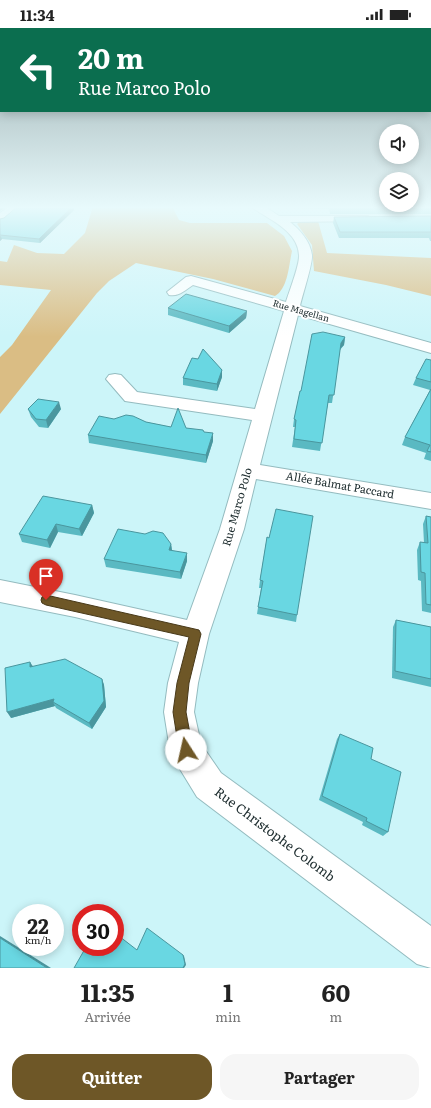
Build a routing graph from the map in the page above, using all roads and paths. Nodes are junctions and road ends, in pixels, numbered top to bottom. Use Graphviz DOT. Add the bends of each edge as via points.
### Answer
graph roads {
  1 [pos="305,250"];
  2 [pos="174,292"];
  3 [pos="292,308"];
  4 [pos="431,348"];
  5 [pos="115,379"];
  6 [pos="262,416"];
  7 [pos="248,470"];
  8 [pos="431,501"];
  9 [pos="0,591"];
  10 [pos="195,634"];
  11 [pos="431,950"];
  1 -- 3 [label="street, Rue Marco Polo"];
  2 -- 3 [label="street, Rue Magellan" via="190,280"];
  3 -- 4 [label="street, Rue Magellan"];
  3 -- 6 [label="street, Rue Marco Polo"];
  5 -- 6 [label="street" via="131,397"];
  6 -- 7 [label="street, Rue Marco Polo"];
  7 -- 8 [label="street, Allée Balmat Paccard"];
  7 -- 10 [label="street, Rue Marco Polo" via="232,529"];
  9 -- 10 [label="street"];
  10 -- 11 [label="street, Rue Christophe Colomb" via="183,683 180,712 186,750 209,785"];
}
